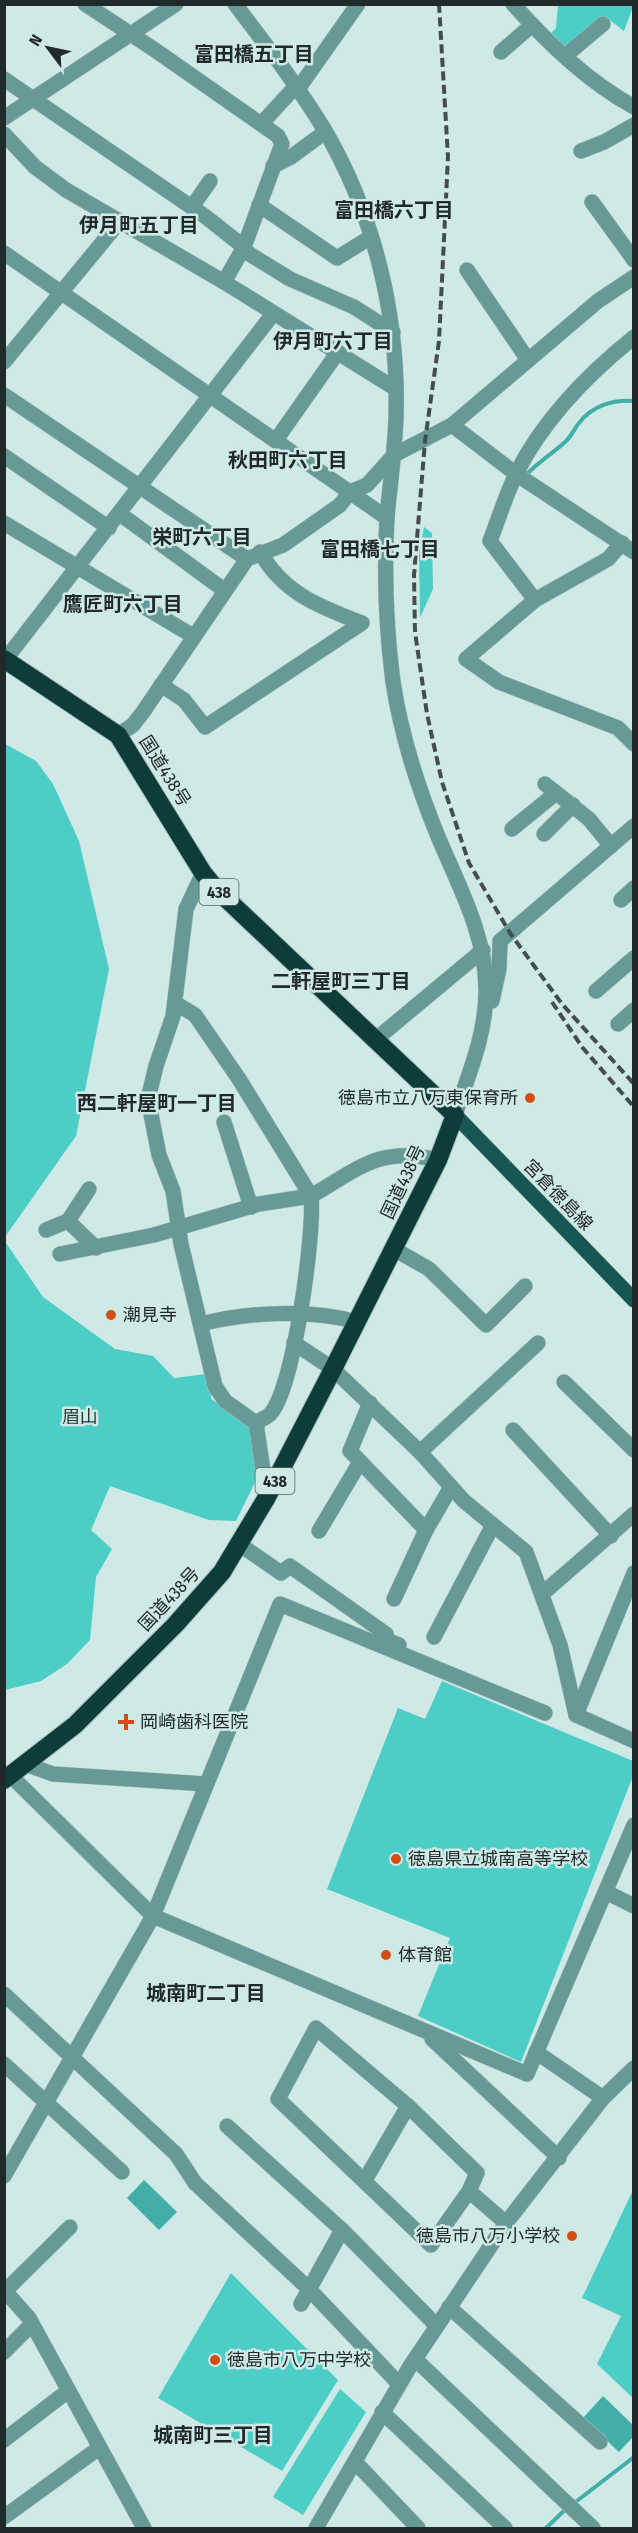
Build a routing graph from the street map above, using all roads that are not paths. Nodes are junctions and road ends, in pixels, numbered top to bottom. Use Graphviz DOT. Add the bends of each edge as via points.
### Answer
graph roads {
  1 [pos="85,4"];
  2 [pos="176,4"];
  3 [pos="235,4"];
  4 [pos="358,4"];
  5 [pos="513,4"];
  6 [pos="603,24"];
  7 [pos="532,25"];
  8 [pos="131,34"];
  9 [pos="501,52"];
  10 [pos="565,56"];
  11 [pos="4,79"];
  12 [pos="297,88"];
  13 [pos="34,98"];
  14 [pos="633,107"];
  15 [pos="4,118"];
  16 [pos="262,123"];
  17 [pos="633,125"];
  18 [pos="325,132"];
  19 [pos="4,134"];
  20 [pos="581,151"];
  21 [pos="273,165"];
  22 [pos="210,181"];
  23 [pos="592,202"];
  24 [pos="259,206"];
  25 [pos="192,207"];
  26 [pos="120,221"];
  27 [pos="371,237"];
  28 [pos="244,249"];
  29 [pos="4,253"];
  30 [pos="633,260"];
  31 [pos="467,270"];
  32 [pos="633,277"];
  33 [pos="224,282"];
  34 [pos="62,293"];
  35 [pos="273,314"];
  36 [pos="393,332"];
  37 [pos="633,337"];
  38 [pos="338,352"];
  39 [pos="6,358"];
  40 [pos="528,360"];
  41 [pos="396,389"];
  42 [pos="4,395"];
  43 [pos="212,396"];
  44 [pos="452,425"];
  45 [pos="276,440"];
  46 [pos="394,455"];
  47 [pos="4,456"];
  48 [pos="516,474"];
  49 [pos="141,487"];
  50 [pos="350,492"];
  51 [pos="120,514"];
  52 [pos="387,518"];
  53 [pos="4,523"];
  54 [pos="109,528"];
  55 [pos="628,547"];
  56 [pos="254,555"];
  57 [pos="79,567"];
  58 [pos="224,590"];
  59 [pos="535,600"];
  60 [pos="362,623"];
  61 [pos="388,633"];
  62 [pos="193,636"];
  63 [pos="5,659"];
  64 [pos="161,685"];
  65 [pos="118,735"];
  66 [pos="633,744"];
  67 [pos="573,805"];
  68 [pos="633,826"];
  69 [pos="512,829"];
  70 [pos="544,834"];
  71 [pos="611,846"];
  72 [pos="203,873"];
  73 [pos="633,888"];
  74 [pos="621,900"];
  75 [pos="483,950"];
  76 [pos="633,958"];
  77 [pos="596,991"];
  78 [pos="175,1003"];
  79 [pos="633,1010"];
  80 [pos="484,1023"];
  81 [pos="618,1024"];
  82 [pos="375,1040"];
  83 [pos="455,1115"];
  84 [pos="224,1122"];
  85 [pos="438,1160"];
  86 [pos="89,1189"];
  87 [pos="311,1196"];
  88 [pos="251,1207"];
  89 [pos="68,1221"];
  90 [pos="178,1228"];
  91 [pos="46,1230"];
  92 [pos="96,1248"];
  93 [pos="394,1249"];
  94 [pos="60,1254"];
  95 [pos="525,1286"];
  96 [pos="633,1300"];
  97 [pos="300,1314"];
  98 [pos="357,1322"];
  99 [pos="201,1324"];
  100 [pos="294,1343"];
  101 [pos="538,1343"];
  102 [pos="333,1369"];
  103 [pos="564,1382"];
  104 [pos="370,1403"];
  105 [pos="256,1423"];
  106 [pos="513,1430"];
  107 [pos="633,1450"];
  108 [pos="420,1452"];
  109 [pos="360,1462"];
  110 [pos="451,1487"];
  111 [pos="267,1497"];
  112 [pos="633,1514"];
  113 [pos="494,1525"];
  114 [pos="426,1530"];
  115 [pos="320,1532"];
  116 [pos="611,1536"];
  117 [pos="239,1544"];
  118 [pos="633,1573"];
  119 [pos="542,1594"];
  120 [pos="394,1599"];
  121 [pos="434,1637"];
  122 [pos="405,1656"];
  123 [pos="544,1713"];
  124 [pos="576,1716"];
  125 [pos="633,1741"];
  126 [pos="25,1764"];
  127 [pos="7,1778"];
  128 [pos="206,1784"];
  129 [pos="633,1825"];
  130 [pos="606,1892"];
  131 [pos="632,1903"];
  132 [pos="153,1916"];
  133 [pos="4,1994"];
  134 [pos="423,2031"];
  135 [pos="536,2052"];
  136 [pos="72,2058"];
  137 [pos="4,2064"];
  138 [pos="633,2068"];
  139 [pos="603,2098"];
  140 [pos="45,2104"];
  141 [pos="408,2106"];
  142 [pos="227,2126"];
  143 [pos="558,2158"];
  144 [pos="122,2172"];
  145 [pos="4,2176"];
  146 [pos="365,2180"];
  147 [pos="469,2191"];
  148 [pos="506,2223"];
  149 [pos="70,2227"];
  150 [pos="342,2230"];
  151 [pos="309,2289"];
  152 [pos="5,2291"];
  153 [pos="301,2304"];
  154 [pos="449,2307"];
  155 [pos="32,2324"];
  156 [pos="436,2326"];
  157 [pos="4,2352"];
  158 [pos="415,2359"];
  159 [pos="399,2384"];
  160 [pos="68,2391"];
  161 [pos="382,2412"];
  162 [pos="4,2440"];
  163 [pos="600,2442"];
  164 [pos="99,2448"];
  165 [pos="356,2463"];
  166 [pos="4,2517"];
  167 [pos="505,2528"];
  168 [pos="144,2529"];
  169 [pos="316,2529"];
  170 [pos="418,2529"];
  171 [pos="592,2529"];
  1 -- 8 [label="street"];
  2 -- 8 [label="street"];
  3 -- 12 [label="street"];
  4 -- 12 [label="street"];
  5 -- 7 [label="street"];
  6 -- 10 [label="street"];
  7 -- 9 [label="street"];
  7 -- 10 [label="street"];
  8 -- 13 [label="street"];
  8 -- 16 [label="street"];
  10 -- 14 [label="street" via="606,93"];
  11 -- 13 [label="street"];
  12 -- 16 [label="street"];
  12 -- 18 [label="street"];
  13 -- 15 [label="street"];
  13 -- 25 [label="street"];
  16 -- 21 [label="street" via="282,144"];
  17 -- 20 [label="street"];
  18 -- 21 [label="street"];
  18 -- 27 [label="street" via="347,174"];
  19 -- 26 [label="street" via="35,167"];
  21 -- 24 [label="street"];
  22 -- 25 [label="street"];
  23 -- 30 [label="street"];
  24 -- 27 [label="street" via="337,258"];
  24 -- 28 [label="street"];
  25 -- 28 [label="street"];
  26 -- 33 [label="street"];
  26 -- 34 [label="street"];
  27 -- 36 [label="street"];
  28 -- 33 [label="street"];
  28 -- 36 [label="street" via="290,279 354,307"];
  29 -- 34 [label="street"];
  31 -- 40 [label="street"];
  32 -- 40 [label="street"];
  33 -- 35 [label="street"];
  34 -- 39 [label="street"];
  34 -- 43 [label="street"];
  35 -- 38 [label="street"];
  35 -- 43 [label="street"];
  36 -- 41 [label="street"];
  37 -- 48 [label="street" via="580,384 531,446"];
  38 -- 41 [label="street"];
  38 -- 45 [label="street"];
  40 -- 44 [label="street"];
  41 -- 46 [label="street"];
  42 -- 49 [label="street"];
  43 -- 45 [label="street"];
  43 -- 49 [label="street"];
  44 -- 46 [label="street"];
  44 -- 48 [label="street"];
  45 -- 50 [label="street"];
  46 -- 50 [label="street" via="367,485"];
  46 -- 52 [label="street"];
  47 -- 54 [label="street"];
  48 -- 55 [label="street"];
  48 -- 59 [label="street" via="490,541"];
  49 -- 51 [label="street"];
  49 -- 56 [label="street"];
  50 -- 52 [label="street"];
  50 -- 56 [label="street" via="340,505 283,545"];
  51 -- 54 [label="street"];
  51 -- 58 [label="street"];
  52 -- 61 [label="street"];
  53 -- 57 [label="street"];
  54 -- 57 [label="street"];
  55 -- 59 [label="street"];
  56 -- 58 [label="street"];
  56 -- 60 [label="street" via="308,602"];
  57 -- 62 [label="street"];
  57 -- 63 [label="street"];
  58 -- 62 [label="street"];
  59 -- 66 [label="street" via="466,659 499,682 618,728"];
  60 -- 61 [label="street"];
  60 -- 64 [label="street" via="205,727 184,700"];
  61 -- 75 [label="street" via="409,754"];
  62 -- 64 [label="street"];
  63 -- 65 [label="highway, 国道438号 / 438"];
  64 -- 65 [label="street" via="133,725"];
  65 -- 72 [label="highway, 国道438号 / 438"];
  67 -- 69 [label="street" via="550,789"];
  67 -- 70 [label="street"];
  67 -- 71 [label="street"];
  68 -- 71 [label="street"];
  71 -- 80 [label="street" via="500,941 499,969"];
  72 -- 78 [label="street" via="186,909"];
  72 -- 82 [label="highway, 国道438号 / 438"];
  73 -- 74 [label="street"];
  75 -- 80 [label="street"];
  75 -- 82 [label="street"];
  76 -- 77 [label="street"];
  78 -- 87 [label="street" via="195,1015"];
  78 -- 90 [label="street" via="148,1099 159,1155 173,1191"];
  79 -- 81 [label="street"];
  80 -- 83 [label="street"];
  82 -- 83 [label="highway, 国道438号 / 438"];
  83 -- 85 [label="highway, 国道438号 / 438"];
  83 -- 96 [label="main road, 宮倉徳島線"];
  84 -- 88 [label="street"];
  85 -- 87 [label="street" via="412,1153 381,1156"];
  85 -- 93 [label="highway, 国道438号 / 438"];
  86 -- 89 [label="street"];
  87 -- 88 [label="street"];
  87 -- 97 [label="street" via="308,1275"];
  88 -- 90 [label="street"];
  89 -- 91 [label="street"];
  89 -- 92 [label="street"];
  90 -- 92 [label="street"];
  90 -- 99 [label="street"];
  92 -- 94 [label="street"];
  93 -- 95 [label="street" via="429,1269 486,1324"];
  93 -- 98 [label="highway, 国道438号 / 438"];
  97 -- 98 [label="street" via="333,1315"];
  97 -- 99 [label="street" via="237,1316"];
  97 -- 100 [label="street"];
  98 -- 102 [label="highway, 国道438号 / 438"];
  99 -- 105 [label="street" via="215,1386 225,1401"];
  100 -- 102 [label="street"];
  100 -- 105 [label="street" via="271,1414"];
  101 -- 108 [label="street"];
  102 -- 104 [label="street"];
  102 -- 111 [label="highway, 国道438号 / 438"];
  103 -- 107 [label="street"];
  104 -- 108 [label="street"];
  104 -- 109 [label="street" via="350,1451"];
  105 -- 111 [label="street"];
  106 -- 116 [label="street"];
  108 -- 110 [label="street"];
  109 -- 114 [label="street"];
  109 -- 115 [label="street"];
  110 -- 113 [label="street"];
  110 -- 114 [label="street"];
  111 -- 117 [label="highway, 国道438号 / 438"];
  112 -- 116 [label="street"];
  113 -- 119 [label="street" via="526,1552"];
  113 -- 121 [label="street"];
  114 -- 120 [label="street"];
  116 -- 119 [label="street"];
  117 -- 122 [label="street" via="281,1573 290,1566 386,1634 384,1639 409,1648"];
  117 -- 126 [label="highway, 国道438号 / 438" via="222,1572 175,1625 75,1725"];
  118 -- 124 [label="street"];
  119 -- 124 [label="street" via="561,1645"];
  122 -- 123 [label="street"];
  122 -- 128 [label="street" via="280,1604"];
  124 -- 125 [label="street"];
  126 -- 127 [label="highway, 国道438号 / 438"];
  126 -- 128 [label="street" via="53,1774"];
  127 -- 132 [label="street"];
  128 -- 132 [label="street"];
  129 -- 130 [label="street"];
  130 -- 131 [label="street"];
  130 -- 135 [label="street"];
  132 -- 134 [label="street"];
  132 -- 136 [label="street"];
  133 -- 136 [label="street"];
  134 -- 135 [label="street" via="527,2074"];
  134 -- 143 [label="street"];
  135 -- 139 [label="street"];
  136 -- 140 [label="street"];
  136 -- 151 [label="street" via="176,2154 195,2183"];
  137 -- 140 [label="street"];
  138 -- 139 [label="street"];
  139 -- 143 [label="street"];
  140 -- 144 [label="street"];
  140 -- 145 [label="street"];
  141 -- 146 [label="street"];
  141 -- 146 [label="street" via="316,2028 278,2099"];
  141 -- 147 [label="street" via="477,2173"];
  142 -- 150 [label="street"];
  143 -- 148 [label="street"];
  146 -- 147 [label="street" via="431,2245"];
  147 -- 148 [label="street"];
  148 -- 154 [label="street"];
  149 -- 152 [label="street"];
  150 -- 151 [label="street"];
  150 -- 156 [label="street"];
  151 -- 153 [label="street"];
  151 -- 159 [label="street"];
  152 -- 155 [label="street"];
  154 -- 156 [label="street"];
  154 -- 163 [label="street"];
  155 -- 157 [label="street"];
  155 -- 160 [label="street"];
  156 -- 158 [label="street"];
  158 -- 159 [label="street"];
  158 -- 171 [label="street"];
  159 -- 161 [label="street"];
  160 -- 162 [label="street"];
  160 -- 164 [label="street"];
  161 -- 165 [label="street"];
  161 -- 167 [label="street"];
  164 -- 166 [label="street"];
  164 -- 168 [label="street"];
  165 -- 169 [label="street"];
  165 -- 170 [label="street"];
}
